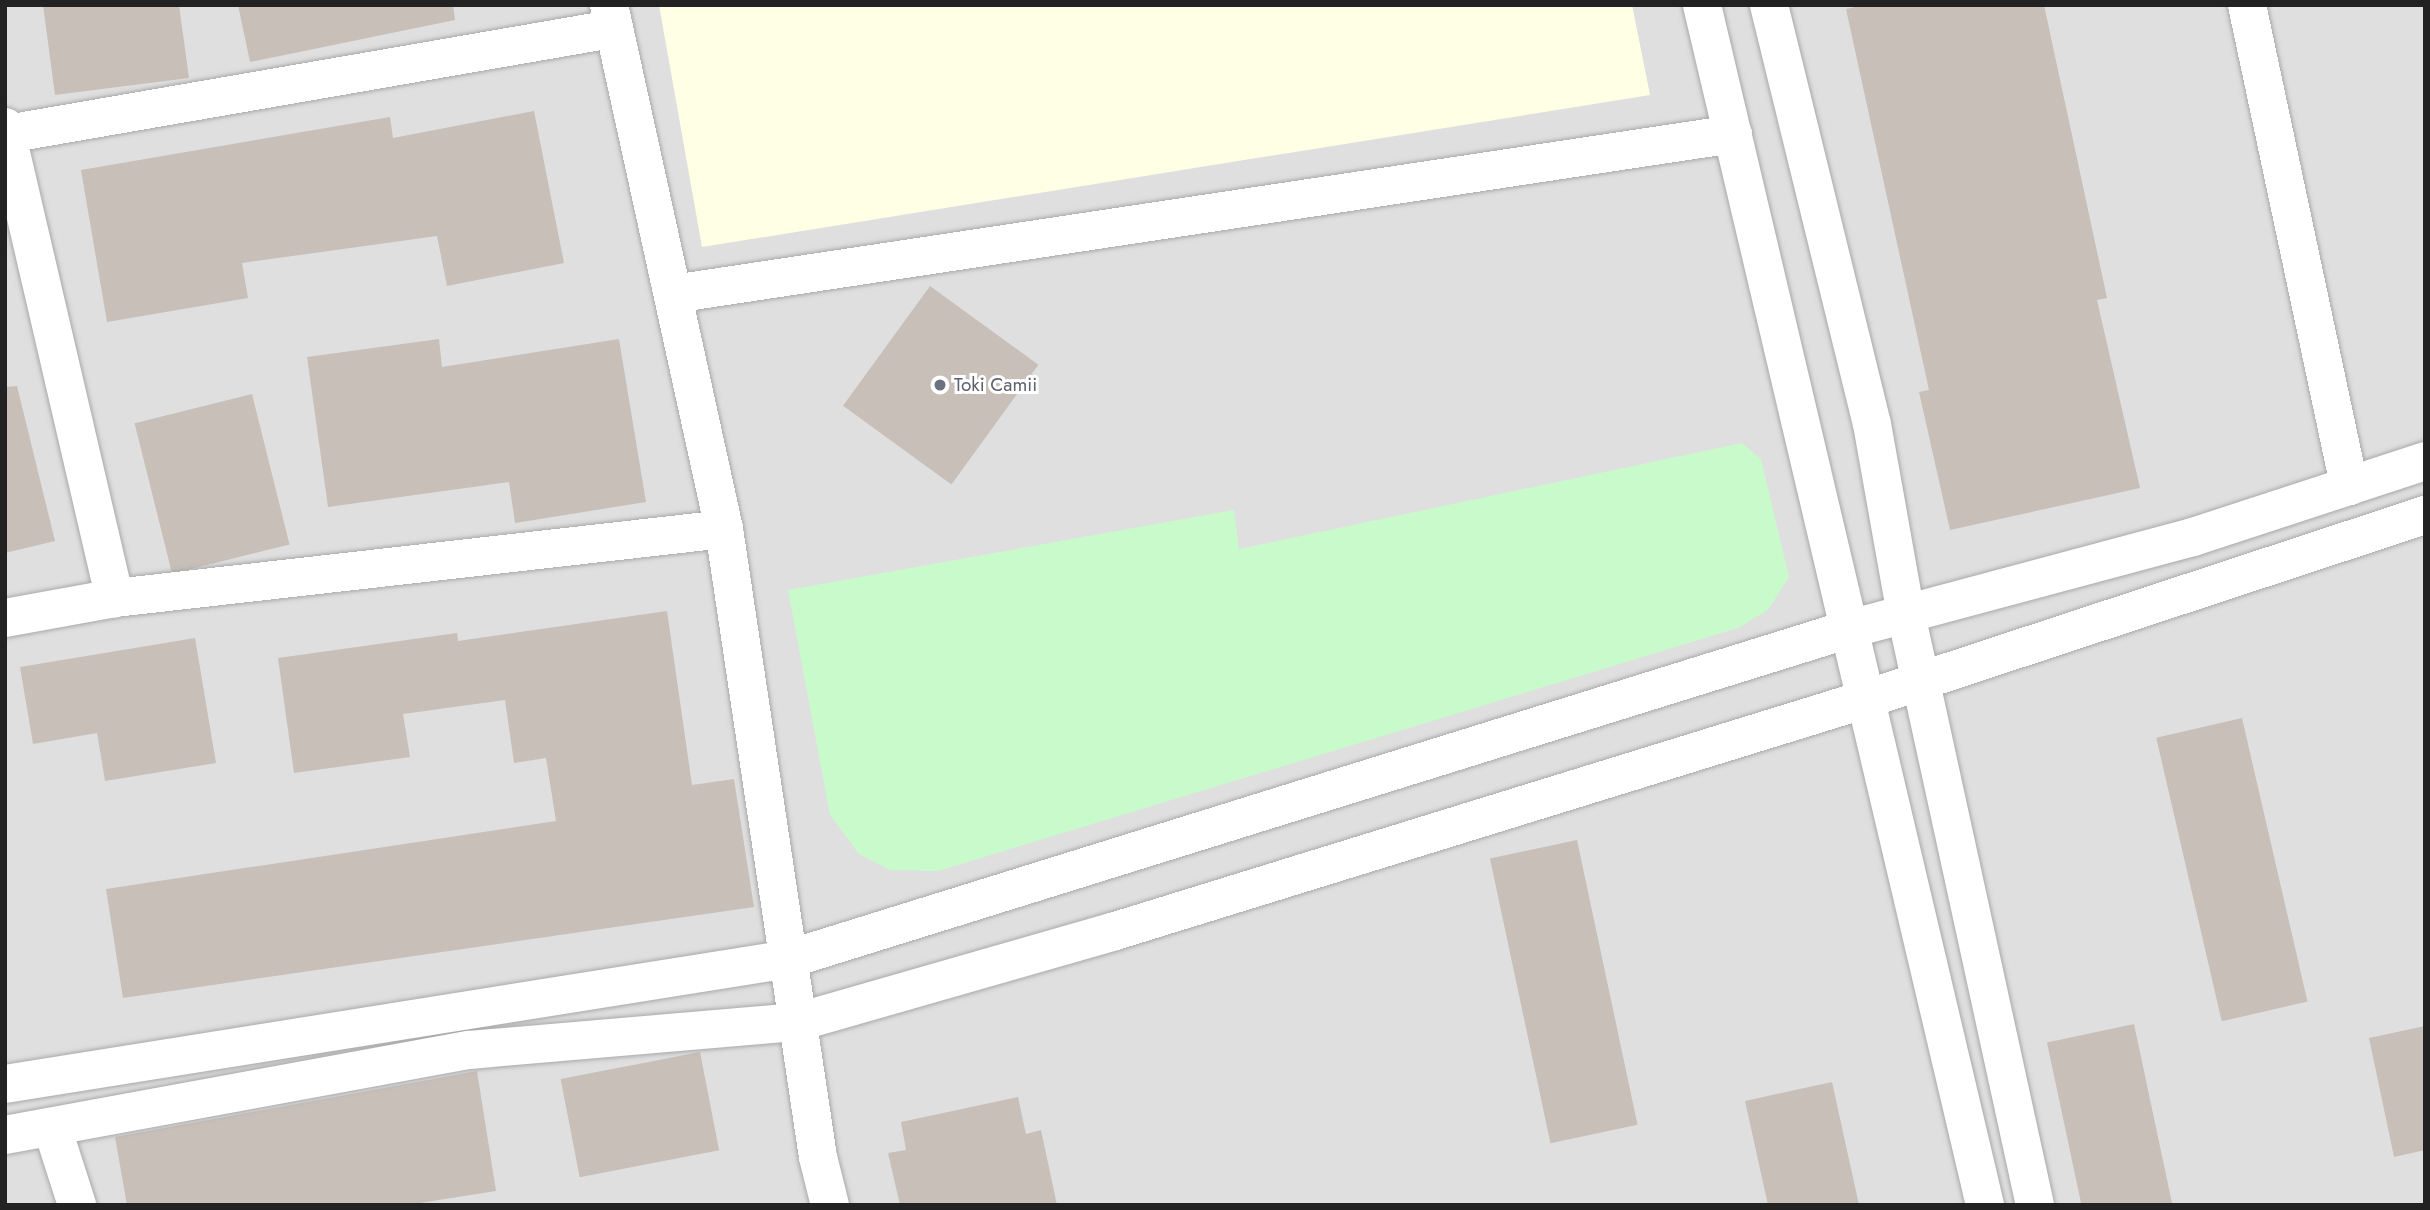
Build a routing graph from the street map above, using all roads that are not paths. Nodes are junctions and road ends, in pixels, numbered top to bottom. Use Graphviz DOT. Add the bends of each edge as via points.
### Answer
graph roads {
  1 [pos="1702,5"];
  2 [pos="1769,5"];
  3 [pos="2248,5"];
  4 [pos="611,17"];
  5 [pos="6,130"];
  6 [pos="1733,134"];
  7 [pos="673,294"];
  8 [pos="2425,461"];
  9 [pos="2349,486"];
  10 [pos="2425,515"];
  11 [pos="724,529"];
  12 [pos="115,598"];
  13 [pos="1906,614"];
  14 [pos="5,618"];
  15 [pos="1846,630"];
  16 [pos="1924,680"];
  17 [pos="1863,700"];
  18 [pos="789,959"];
  19 [pos="798,1022"];
  20 [pos="5,1084"];
  21 [pos="52,1126"];
  22 [pos="5,1135"];
  23 [pos="77,1205"];
  24 [pos="830,1205"];
  25 [pos="1985,1205"];
  26 [pos="2035,1205"];
  1 -- 6 [label="street"];
  2 -- 13 [label="street" via="1872,424"];
  3 -- 9 [label="street"];
  4 -- 5 [label="street"];
  4 -- 7 [label="street"];
  5 -- 12 [label="street"];
  6 -- 7 [label="street"];
  6 -- 15 [label="street"];
  7 -- 11 [label="street"];
  8 -- 9 [label="street"];
  9 -- 13 [label="street" via="2193,537"];
  10 -- 16 [label="street"];
  11 -- 12 [label="street"];
  11 -- 18 [label="street"];
  12 -- 14 [label="street"];
  13 -- 15 [label="street"];
  13 -- 16 [label="street"];
  15 -- 17 [label="street"];
  15 -- 18 [label="street"];
  16 -- 17 [label="street"];
  16 -- 26 [label="street"];
  17 -- 19 [label="street" via="1112,932"];
  17 -- 25 [label="street"];
  18 -- 19 [label="street"];
  18 -- 20 [label="street"];
  19 -- 21 [label="street" via="469,1050"];
  19 -- 24 [label="street"];
  21 -- 22 [label="street"];
  21 -- 23 [label="street"];
}
